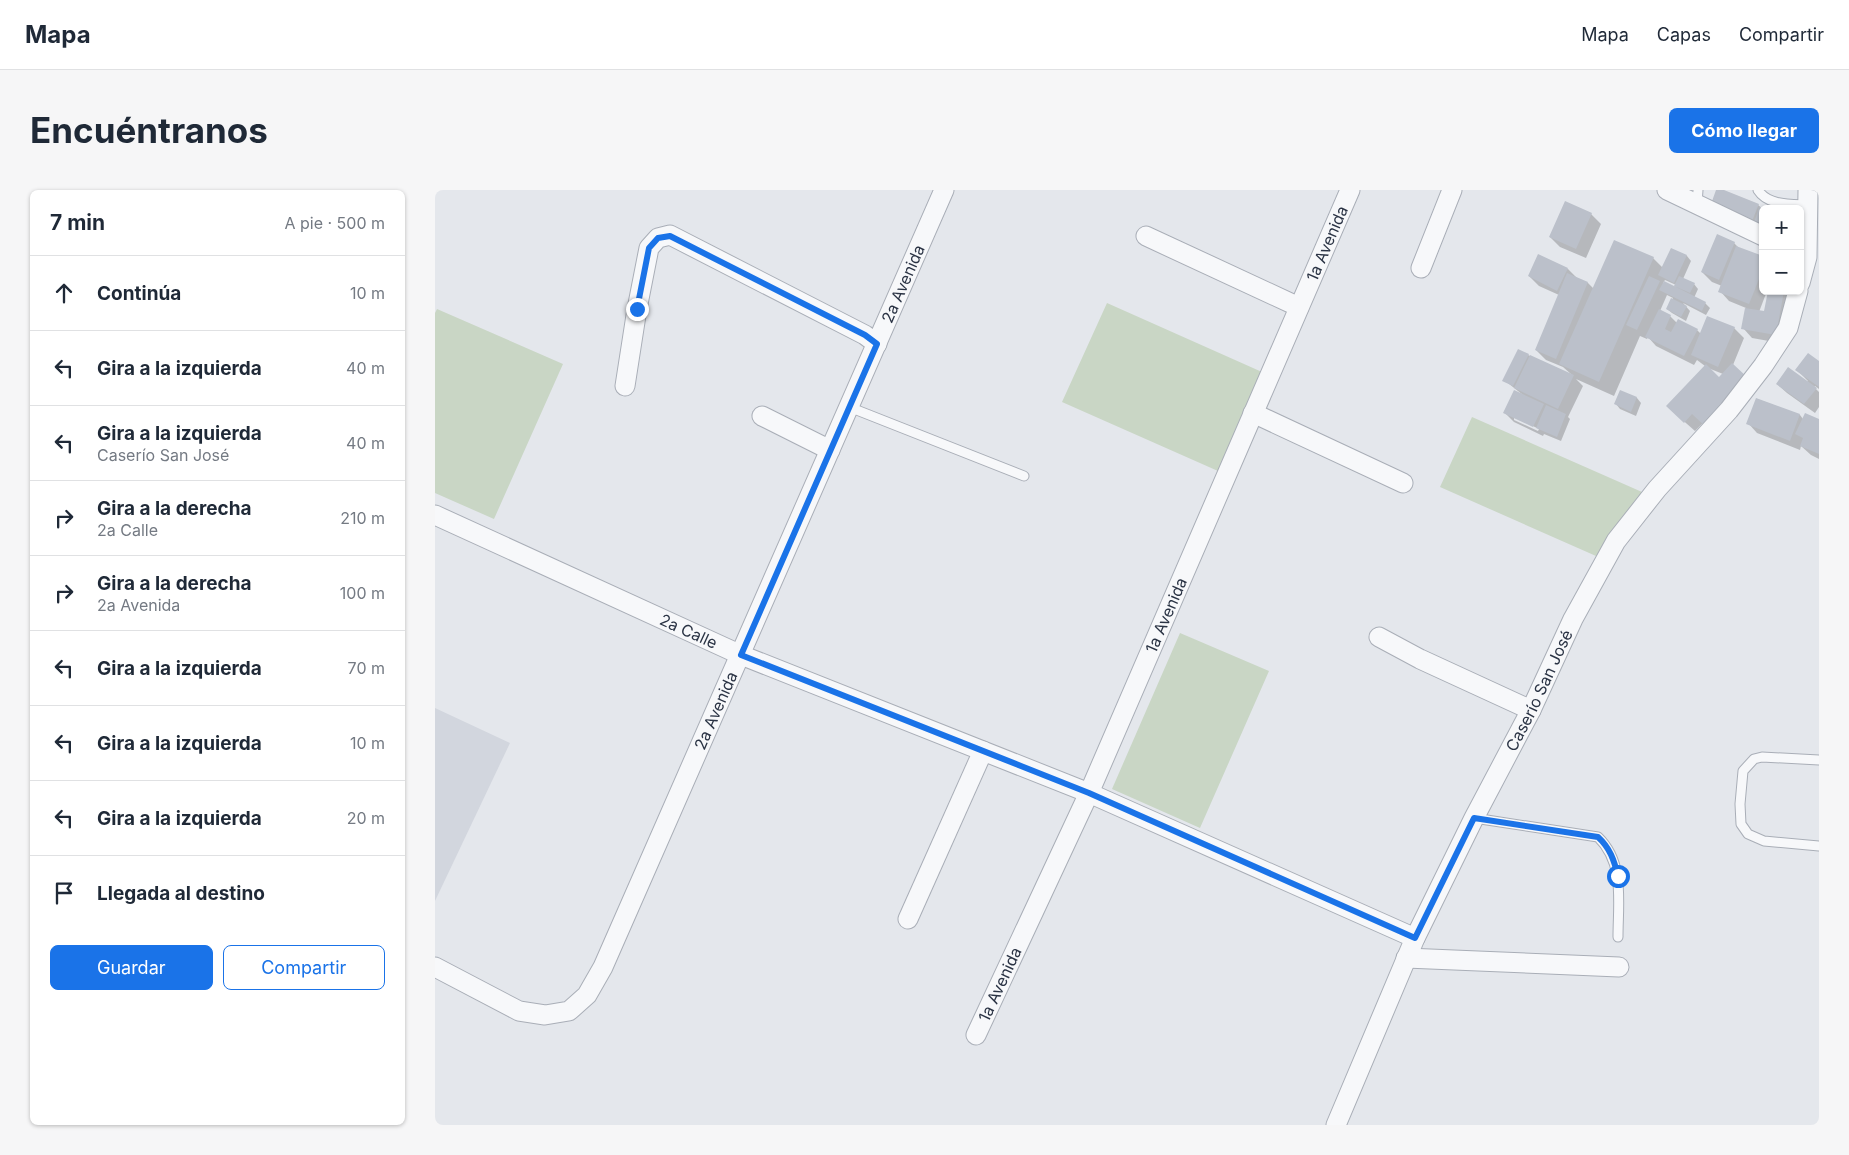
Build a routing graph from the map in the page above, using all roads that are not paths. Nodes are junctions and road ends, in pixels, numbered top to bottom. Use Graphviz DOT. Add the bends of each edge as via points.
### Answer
graph roads {
  1 [pos="944,190"];
  2 [pos="1350,190"];
  3 [pos="1452,190"];
  4 [pos="1667,190"];
  5 [pos="1758,190"];
  6 [pos="1698,197"];
  7 [pos="1809,197"];
  8 [pos="1759,234"];
  9 [pos="1146,236"];
  10 [pos="1809,259"];
  11 [pos="1421,268"];
  12 [pos="1804,272"];
  13 [pos="1797,295"];
  14 [pos="1299,307"];
  15 [pos="877,344"];
  16 [pos="625,386"];
  17 [pos="849,407"];
  18 [pos="1253,413"];
  19 [pos="762,416"];
  20 [pos="831,450"];
  21 [pos="1024,476"];
  22 [pos="1403,483"];
  23 [pos="435,516"];
  24 [pos="1379,638"];
  25 [pos="741,655"];
  26 [pos="1531,710"];
  27 [pos="983,751"];
  28 [pos="1819,760"];
  29 [pos="1089,793"];
  30 [pos="1474,818"];
  31 [pos="1819,846"];
  32 [pos="908,919"];
  33 [pos="1618,937"];
  34 [pos="1415,938"];
  35 [pos="1406,958"];
  36 [pos="435,967"];
  37 [pos="1619,967"];
  38 [pos="975,1035"];
  39 [pos="1336,1125"];
  1 -- 15 [label="street, 2a Avenida"];
  2 -- 14 [label="street, 1a Avenida"];
  3 -- 11 [label="street"];
  4 -- 6 [label="street"];
  5 -- 7 [label="lane" via="1781,204"];
  6 -- 8 [label="street"];
  7 -- 10 [label="street"];
  9 -- 14 [label="street"];
  10 -- 12 [label="street"];
  13 -- 26 [label="street, Caserío San José" via="1787,328 1763,366 1729,410 1657,488 1616,541 1573,619"];
  14 -- 18 [label="street, 1a Avenida"];
  15 -- 16 [label="street" via="670,236 658,238 649,248"];
  15 -- 17 [label="street, 2a Avenida"];
  17 -- 20 [label="street, 2a Avenida"];
  17 -- 21 [label="lane"];
  18 -- 22 [label="street"];
  18 -- 29 [label="street, 1a Avenida"];
  19 -- 20 [label="street"];
  20 -- 25 [label="street, 2a Avenida"];
  23 -- 25 [label="street, 2a Calle"];
  24 -- 26 [label="street"];
  25 -- 27 [label="street, 2a Calle"];
  25 -- 36 [label="street, 2a Avenida" via="603,968 587,995 569,1011 545,1015 519,1011"];
  26 -- 30 [label="street, Caserío San José"];
  27 -- 29 [label="street, 2a Calle"];
  27 -- 32 [label="street"];
  28 -- 31 [label="lane" via="1754,759 1743,771 1740,804 1741,824 1748,834 1764,841"];
  29 -- 34 [label="street, 2a Calle"];
  29 -- 38 [label="street, 1a Avenida"];
  30 -- 33 [label="lane" via="1598,837 1612,855 1618,876"];
  30 -- 34 [label="street, Caserío San José"];
  34 -- 35 [label="street, Caserío San José"];
  35 -- 37 [label="street"];
  35 -- 39 [label="street, Caserío San José"];
}
